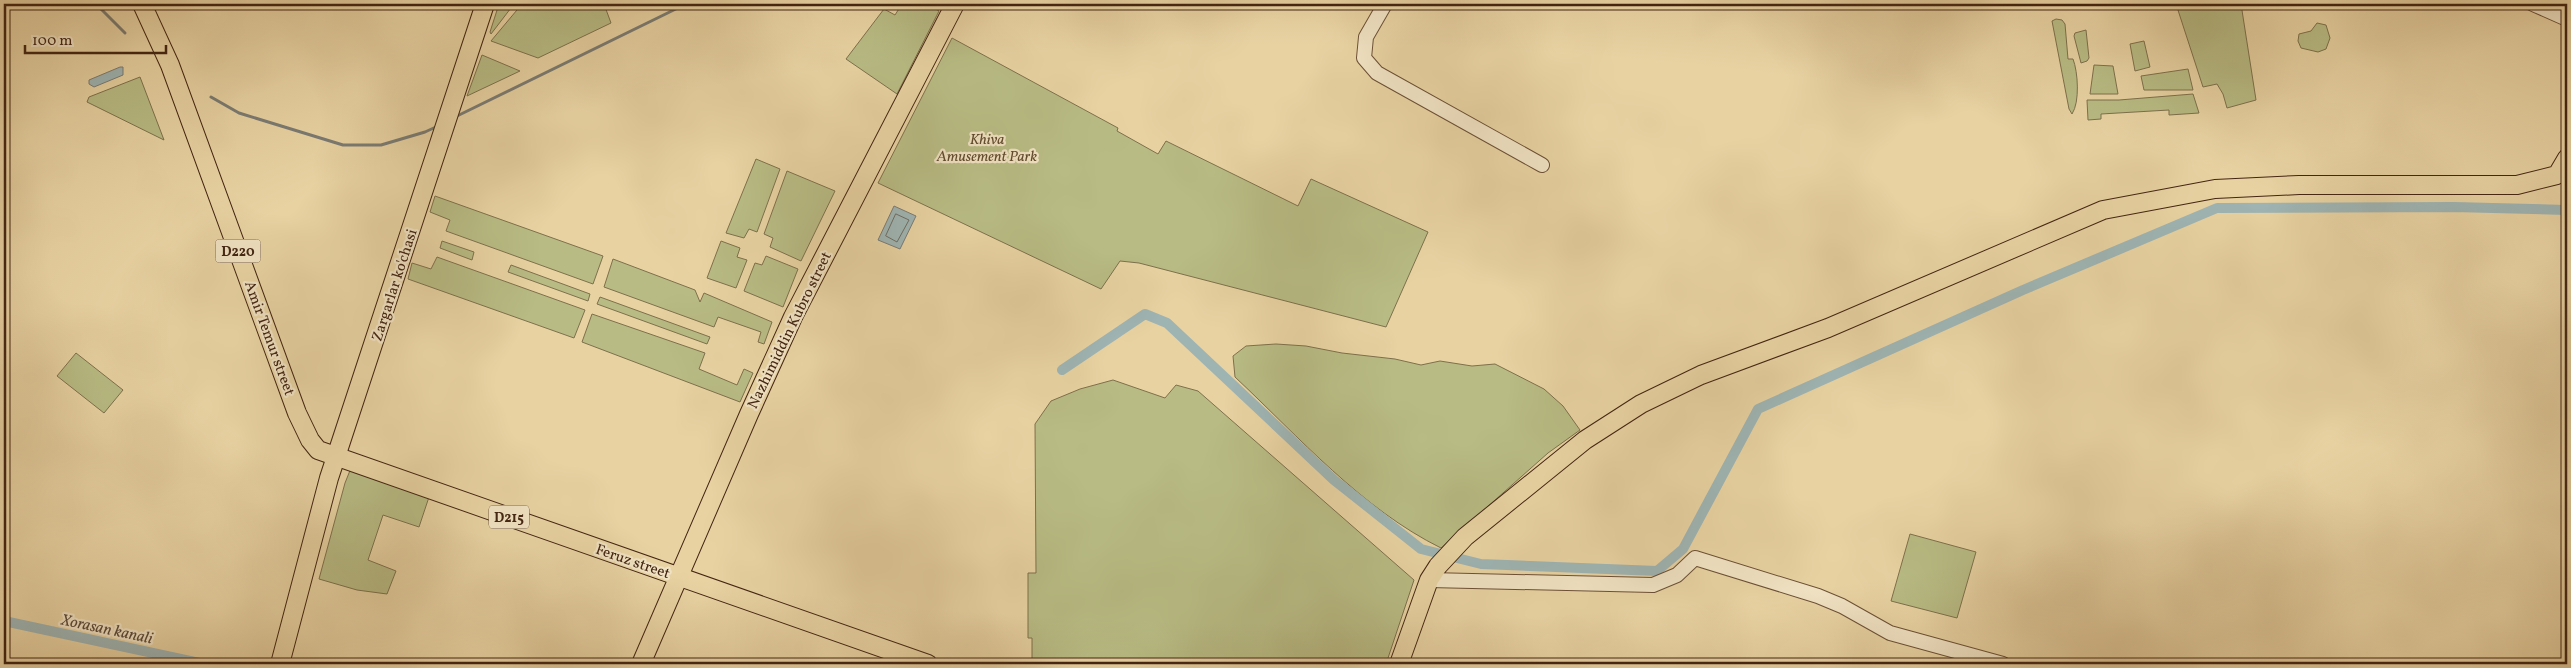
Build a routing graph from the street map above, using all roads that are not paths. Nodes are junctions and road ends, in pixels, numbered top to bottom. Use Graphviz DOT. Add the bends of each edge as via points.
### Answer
graph roads {
  1 [pos="142,4"];
  2 [pos="484,4"];
  3 [pos="955,4"];
  4 [pos="1385,4"];
  5 [pos="2533,4"];
  6 [pos="2567,19"];
  7 [pos="2567,158"];
  8 [pos="1542,165"];
  9 [pos="337,456"];
  10 [pos="1434,573"];
  11 [pos="680,577"];
  12 [pos="280,664"];
  13 [pos="641,664"];
  14 [pos="928,664"];
  15 [pos="1399,664"];
  16 [pos="2003,664"];
  1 -- 9 [label="main road, Amir Temur street / D220" via="170,65 297,413 318,450"];
  2 -- 9 [label="main road, Zargarlar ko'chasi"];
  3 -- 11 [label="main road, Nazhimiddin Kubro street" via="793,317 748,414"];
  4 -- 8 [label="street" via="1366,37 1364,58 1377,73"];
  5 -- 6 [label="street"];
  7 -- 10 [label="main road" via="2557,175 2517,185 2299,185 2215,189 2103,210 1828,328 1702,375 1641,404 1585,440 1464,539"];
  9 -- 11 [label="main road, Feruz street / D215"];
  9 -- 12 [label="main road"];
  10 -- 15 [label="main road"];
  10 -- 16 [label="street" via="1653,585 1677,575 1695,558 1818,596 1890,633"];
  11 -- 13 [label="main road, Nazhimiddin Kubro street"];
  11 -- 14 [label="main road, Feruz street"];
}
